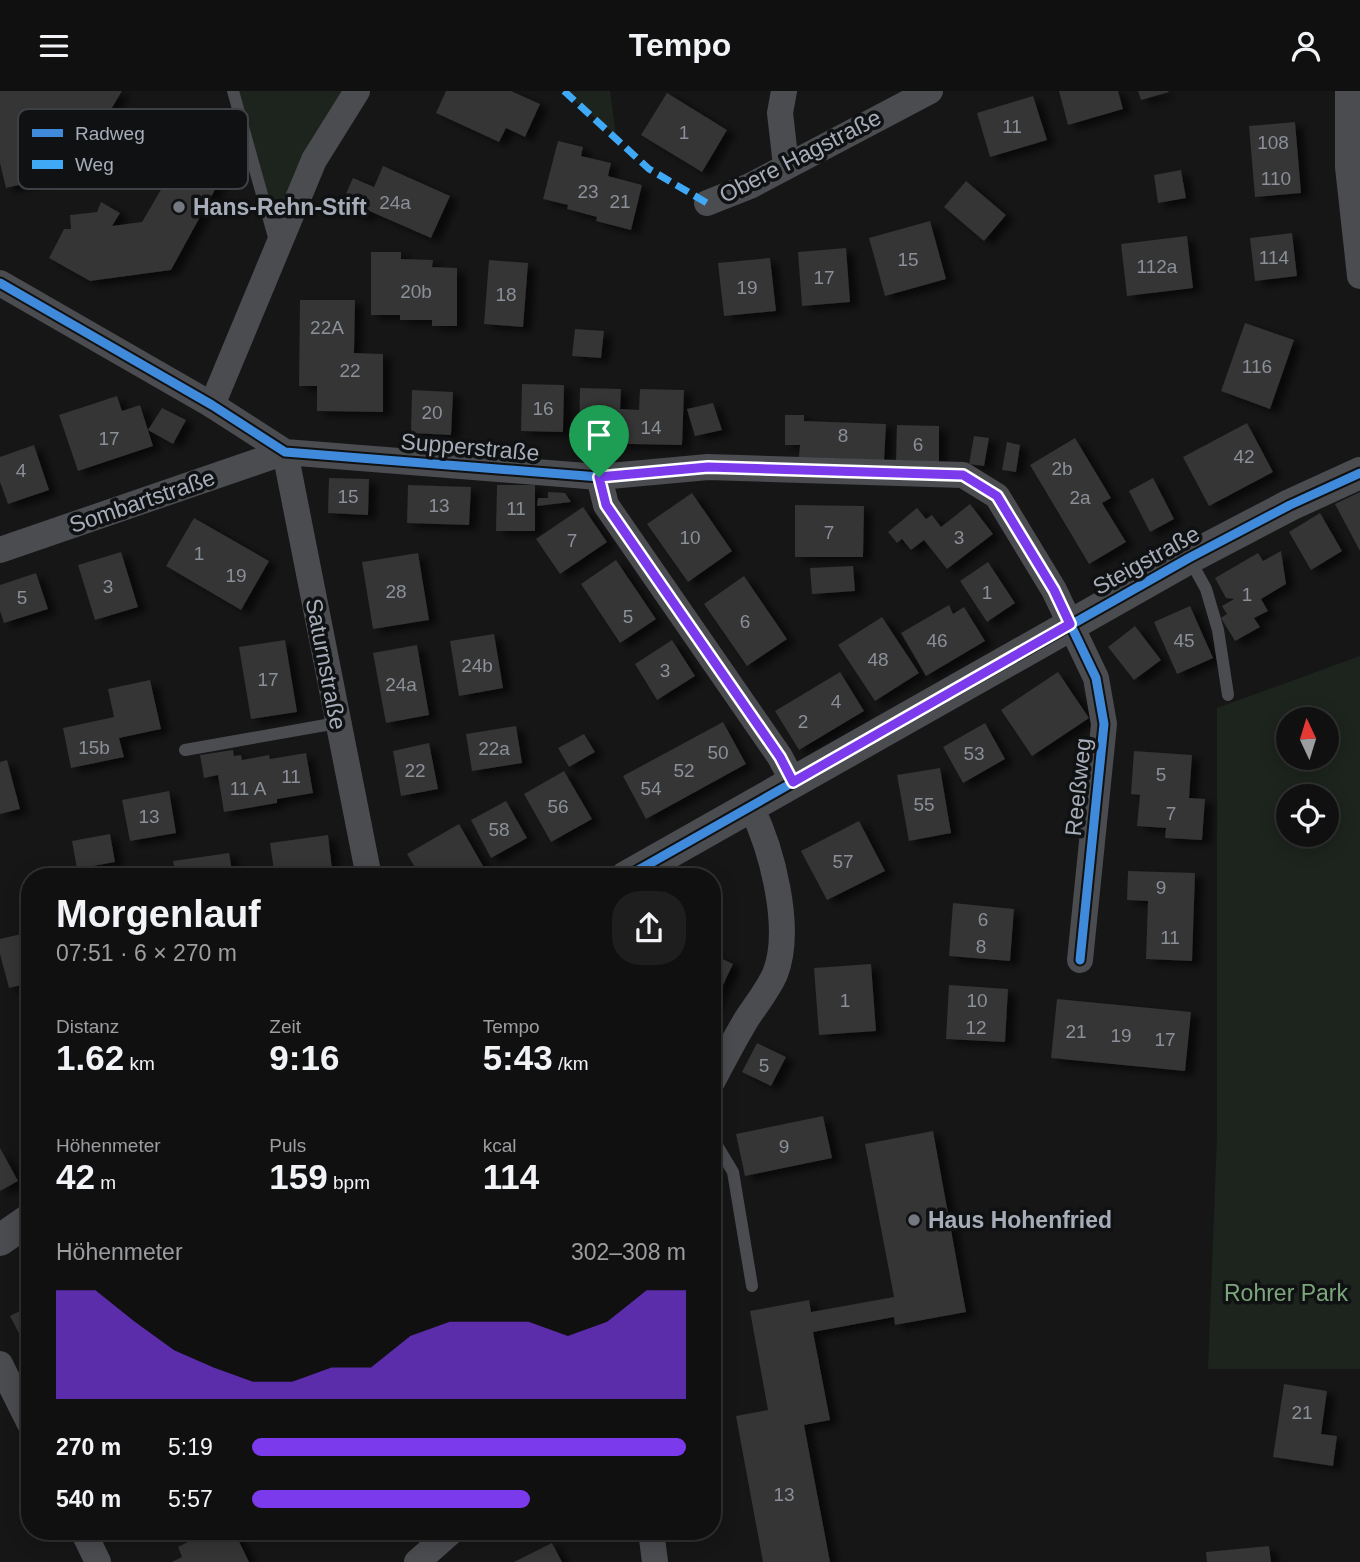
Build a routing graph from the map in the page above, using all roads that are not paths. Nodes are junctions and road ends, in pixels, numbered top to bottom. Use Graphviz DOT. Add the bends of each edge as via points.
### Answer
graph roads {
  1 [pos="233,91"];
  2 [pos="357,91"];
  3 [pos="784,91"];
  4 [pos="930,91"];
  5 [pos="1348,91"];
  6 [pos="238,109"];
  7 [pos="248,145"];
  8 [pos="786,165"];
  9 [pos="1354,168"];
  10 [pos="707,203"];
  11 [pos="277,248"];
  12 [pos="1360,276"];
  13 [pos="0,283"];
  14 [pos="212,405"];
  15 [pos="285,452"];
  16 [pos="1360,473"];
  17 [pos="599,477"];
  18 [pos="0,550"];
  19 [pos="1189,558"];
  20 [pos="1070,624"];
  21 [pos="1228,695"];
  22 [pos="337,723"];
  23 [pos="185,750"];
  24 [pos="793,782"];
  25 [pos="751,807"];
  26 [pos="367,868"];
  27 [pos="642,868"];
  28 [pos="1080,960"];
  29 [pos="721,1065"];
  30 [pos="721,1152"];
  31 [pos="21,1225"];
  32 [pos="0,1240"];
  33 [pos="752,1286"];
  34 [pos="0,1364"];
  35 [pos="21,1406"];
  36 [pos="87,1540"];
  37 [pos="442,1540"];
  38 [pos="651,1540"];
  39 [pos="98,1562"];
  40 [pos="417,1562"];
  41 [pos="655,1562"];
  1 -- 6 [label="lane"];
  2 -- 11 [label="street" via="313,160"];
  3 -- 8 [label="street" via="780,113"];
  4 -- 8 [label="street, Obere Hagstraße"];
  5 -- 9 [label="street"];
  7 -- 11 [label="lane"];
  8 -- 10 [label="street, Obere Hagstraße"];
  9 -- 12 [label="street"];
  11 -- 14 [label="street"];
  13 -- 14 [label="street, Supperstraße"];
  14 -- 15 [label="street, Supperstraße"];
  15 -- 17 [label="street, Supperstraße"];
  15 -- 18 [label="street, Sombartstraße"];
  15 -- 22 [label="street, Saturnstraße"];
  16 -- 19 [label="street, Steigstraße"];
  17 -- 20 [label="street, Supperstraße" via="708,467 963,475 997,496"];
  17 -- 24 [label="street" via="606,505"];
  19 -- 20 [label="street, Steigstraße"];
  19 -- 21 [label="lane" via="1206,589 1218,630"];
  20 -- 24 [label="street, Steigstraße"];
  20 -- 28 [label="street, Reeßweg" via="1096,678 1104,724"];
  22 -- 23 [label="lane"];
  22 -- 26 [label="street, Saturnstraße"];
  24 -- 25 [label="street, Steigstraße"];
  25 -- 27 [label="street, Steigstraße"];
  25 -- 29 [label="street" via="763,831 783,932 775,974"];
  30 -- 33 [label="lane" via="733,1172"];
  31 -- 32 [label="street"];
  34 -- 35 [label="street"];
  36 -- 39 [label="street"];
  37 -- 40 [label="street"];
  38 -- 41 [label="street"];
}
